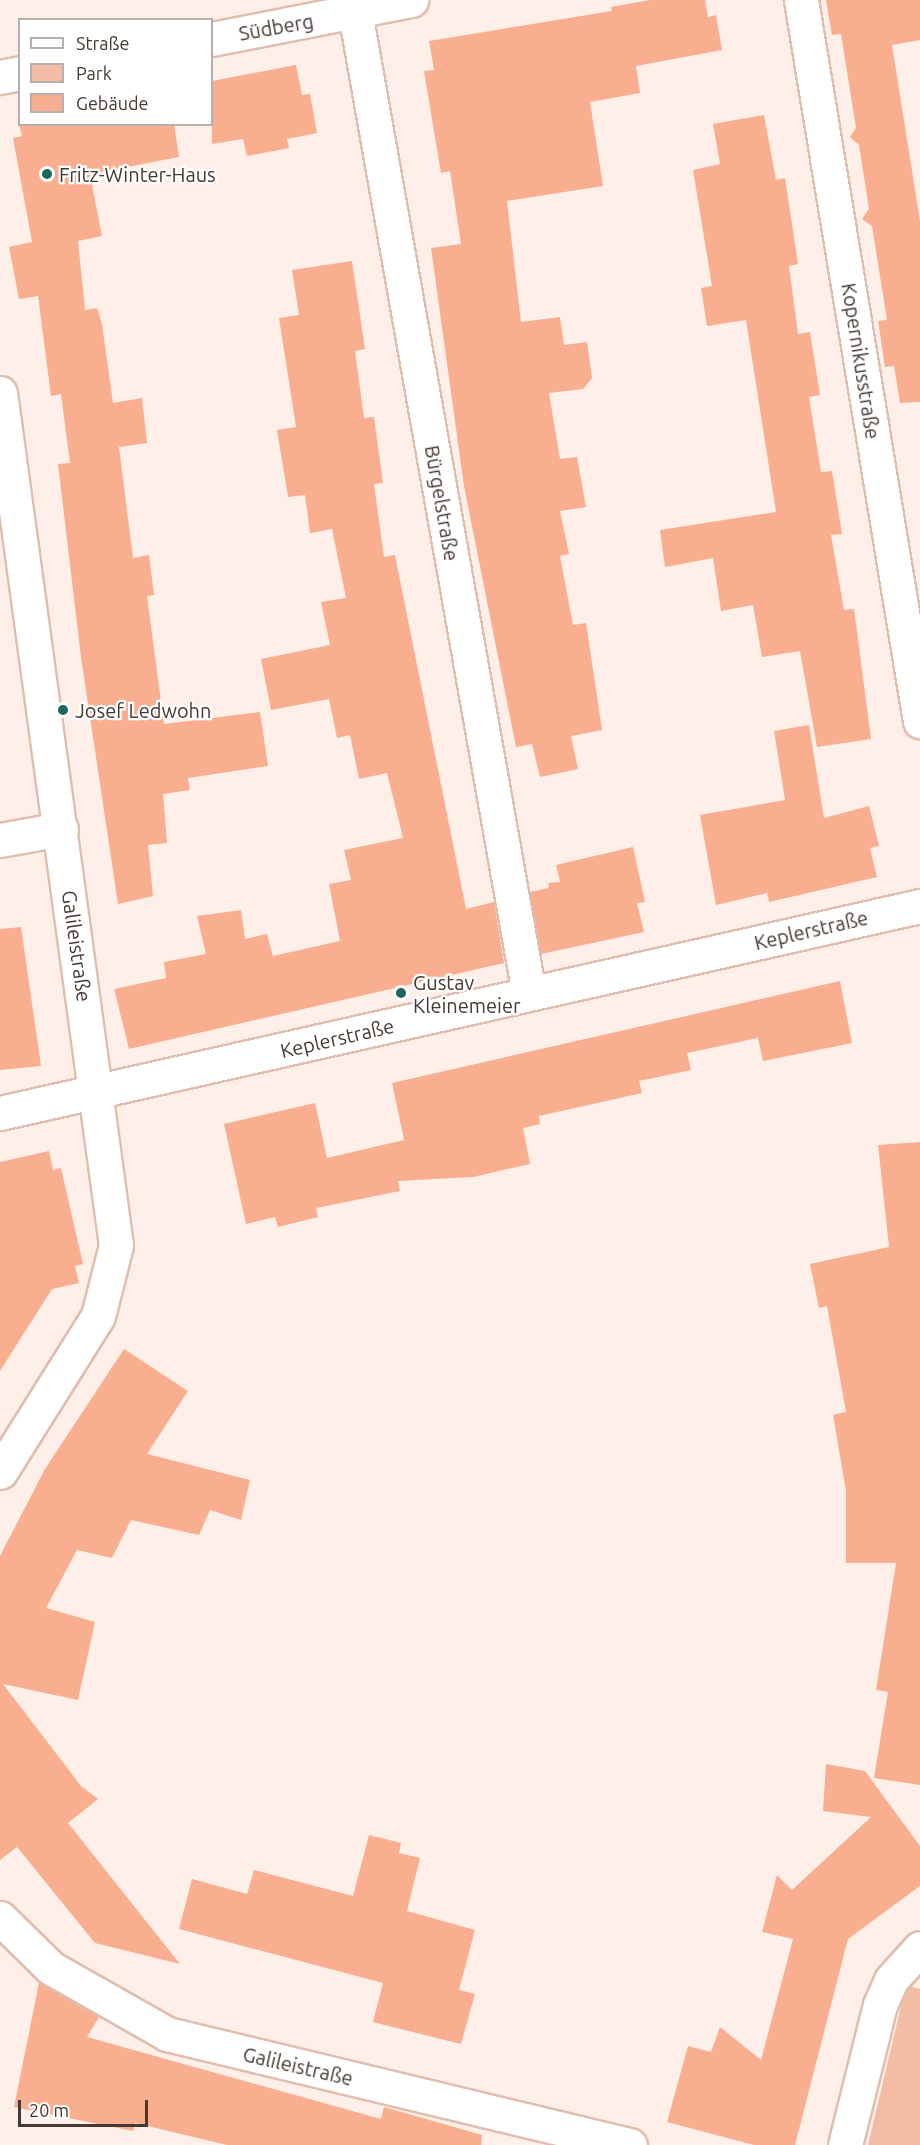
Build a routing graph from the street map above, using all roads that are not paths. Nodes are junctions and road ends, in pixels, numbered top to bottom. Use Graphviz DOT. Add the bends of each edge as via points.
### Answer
graph roads {
  1 [pos="411,0"];
  2 [pos="801,0"];
  3 [pos="355,12"];
  4 [pos="213,39"];
  5 [pos="18,73"];
  6 [pos="0,77"];
  7 [pos="0,393"];
  8 [pos="14,593"];
  9 [pos="920,721"];
  10 [pos="61,829"];
  11 [pos="0,840"];
  12 [pos="920,906"];
  13 [pos="529,994"];
  14 [pos="97,1092"];
  15 [pos="0,1113"];
  16 [pos="0,1472"];
  17 [pos="0,1918"];
  18 [pos="920,1948"];
  19 [pos="630,2145"];
  20 [pos="845,2145"];
  1 -- 3 [label="street, Südberg"];
  2 -- 9 [label="street, Kopernikusstraße"];
  3 -- 4 [label="street, Südberg"];
  3 -- 13 [label="street, Bürgelstraße"];
  5 -- 6 [label="street"];
  7 -- 8 [label="street, Galileistraße"];
  8 -- 10 [label="street, Galileistraße"];
  10 -- 11 [label="street"];
  10 -- 14 [label="street, Galileistraße"];
  12 -- 13 [label="street, Keplerstraße"];
  13 -- 14 [label="street, Keplerstraße"];
  14 -- 15 [label="street, Keplerstraße"];
  14 -- 16 [label="street, Galileistraße" via="117,1245 98,1316"];
  17 -- 19 [label="street, Galileistraße" via="51,1968 167,2034"];
  18 -- 20 [label="street" via="891,1980 880,2005"];
}
